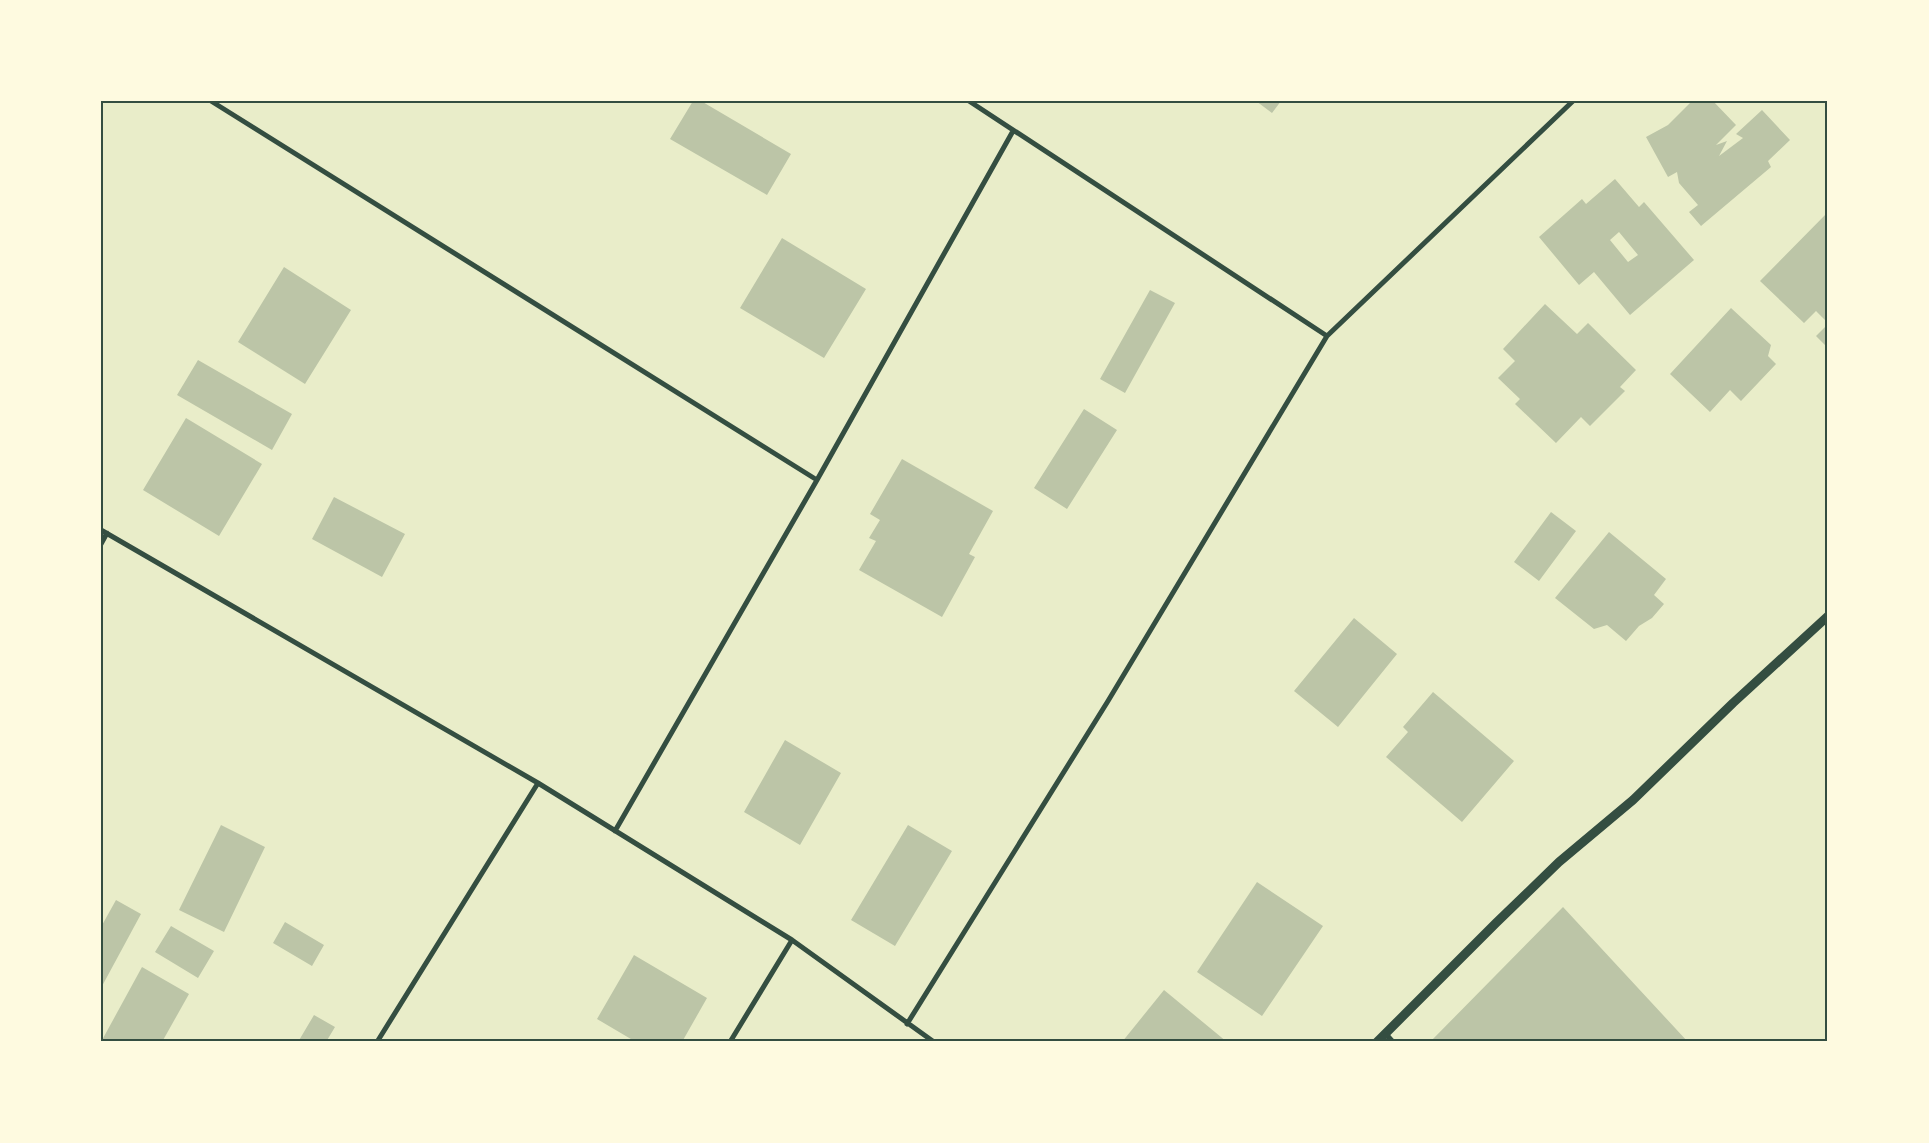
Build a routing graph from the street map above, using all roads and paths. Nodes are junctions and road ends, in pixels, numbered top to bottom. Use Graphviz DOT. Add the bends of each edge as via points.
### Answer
graph roads {
  1 [pos="212,101"];
  2 [pos="969,101"];
  3 [pos="1573,101"];
  4 [pos="1012,131"];
  5 [pos="1327,336"];
  6 [pos="817,480"];
  7 [pos="101,530"];
  8 [pos="107,534"];
  9 [pos="101,544"];
  10 [pos="1828,616"];
  11 [pos="538,783"];
  12 [pos="614,831"];
  13 [pos="792,940"];
  14 [pos="907,1024"];
  15 [pos="1386,1033"];
  16 [pos="377,1042"];
  17 [pos="730,1042"];
  18 [pos="934,1042"];
  19 [pos="1377,1042"];
  20 [pos="1394,1042"];
  1 -- 6 [label="street"];
  2 -- 4 [label="street"];
  3 -- 5 [label="street"];
  4 -- 5 [label="street"];
  4 -- 6 [label="street"];
  5 -- 14 [label="street" via="1108,701"];
  6 -- 12 [label="street"];
  7 -- 8 [label="street"];
  8 -- 9 [label="street"];
  8 -- 11 [label="street"];
  10 -- 15 [label="street" via="1733,702 1633,800 1559,862"];
  11 -- 12 [label="street"];
  11 -- 16 [label="street"];
  12 -- 13 [label="street"];
  13 -- 14 [label="street"];
  13 -- 17 [label="street"];
  14 -- 18 [label="street"];
  15 -- 19 [label="street"];
  15 -- 20 [label="street"];
}
